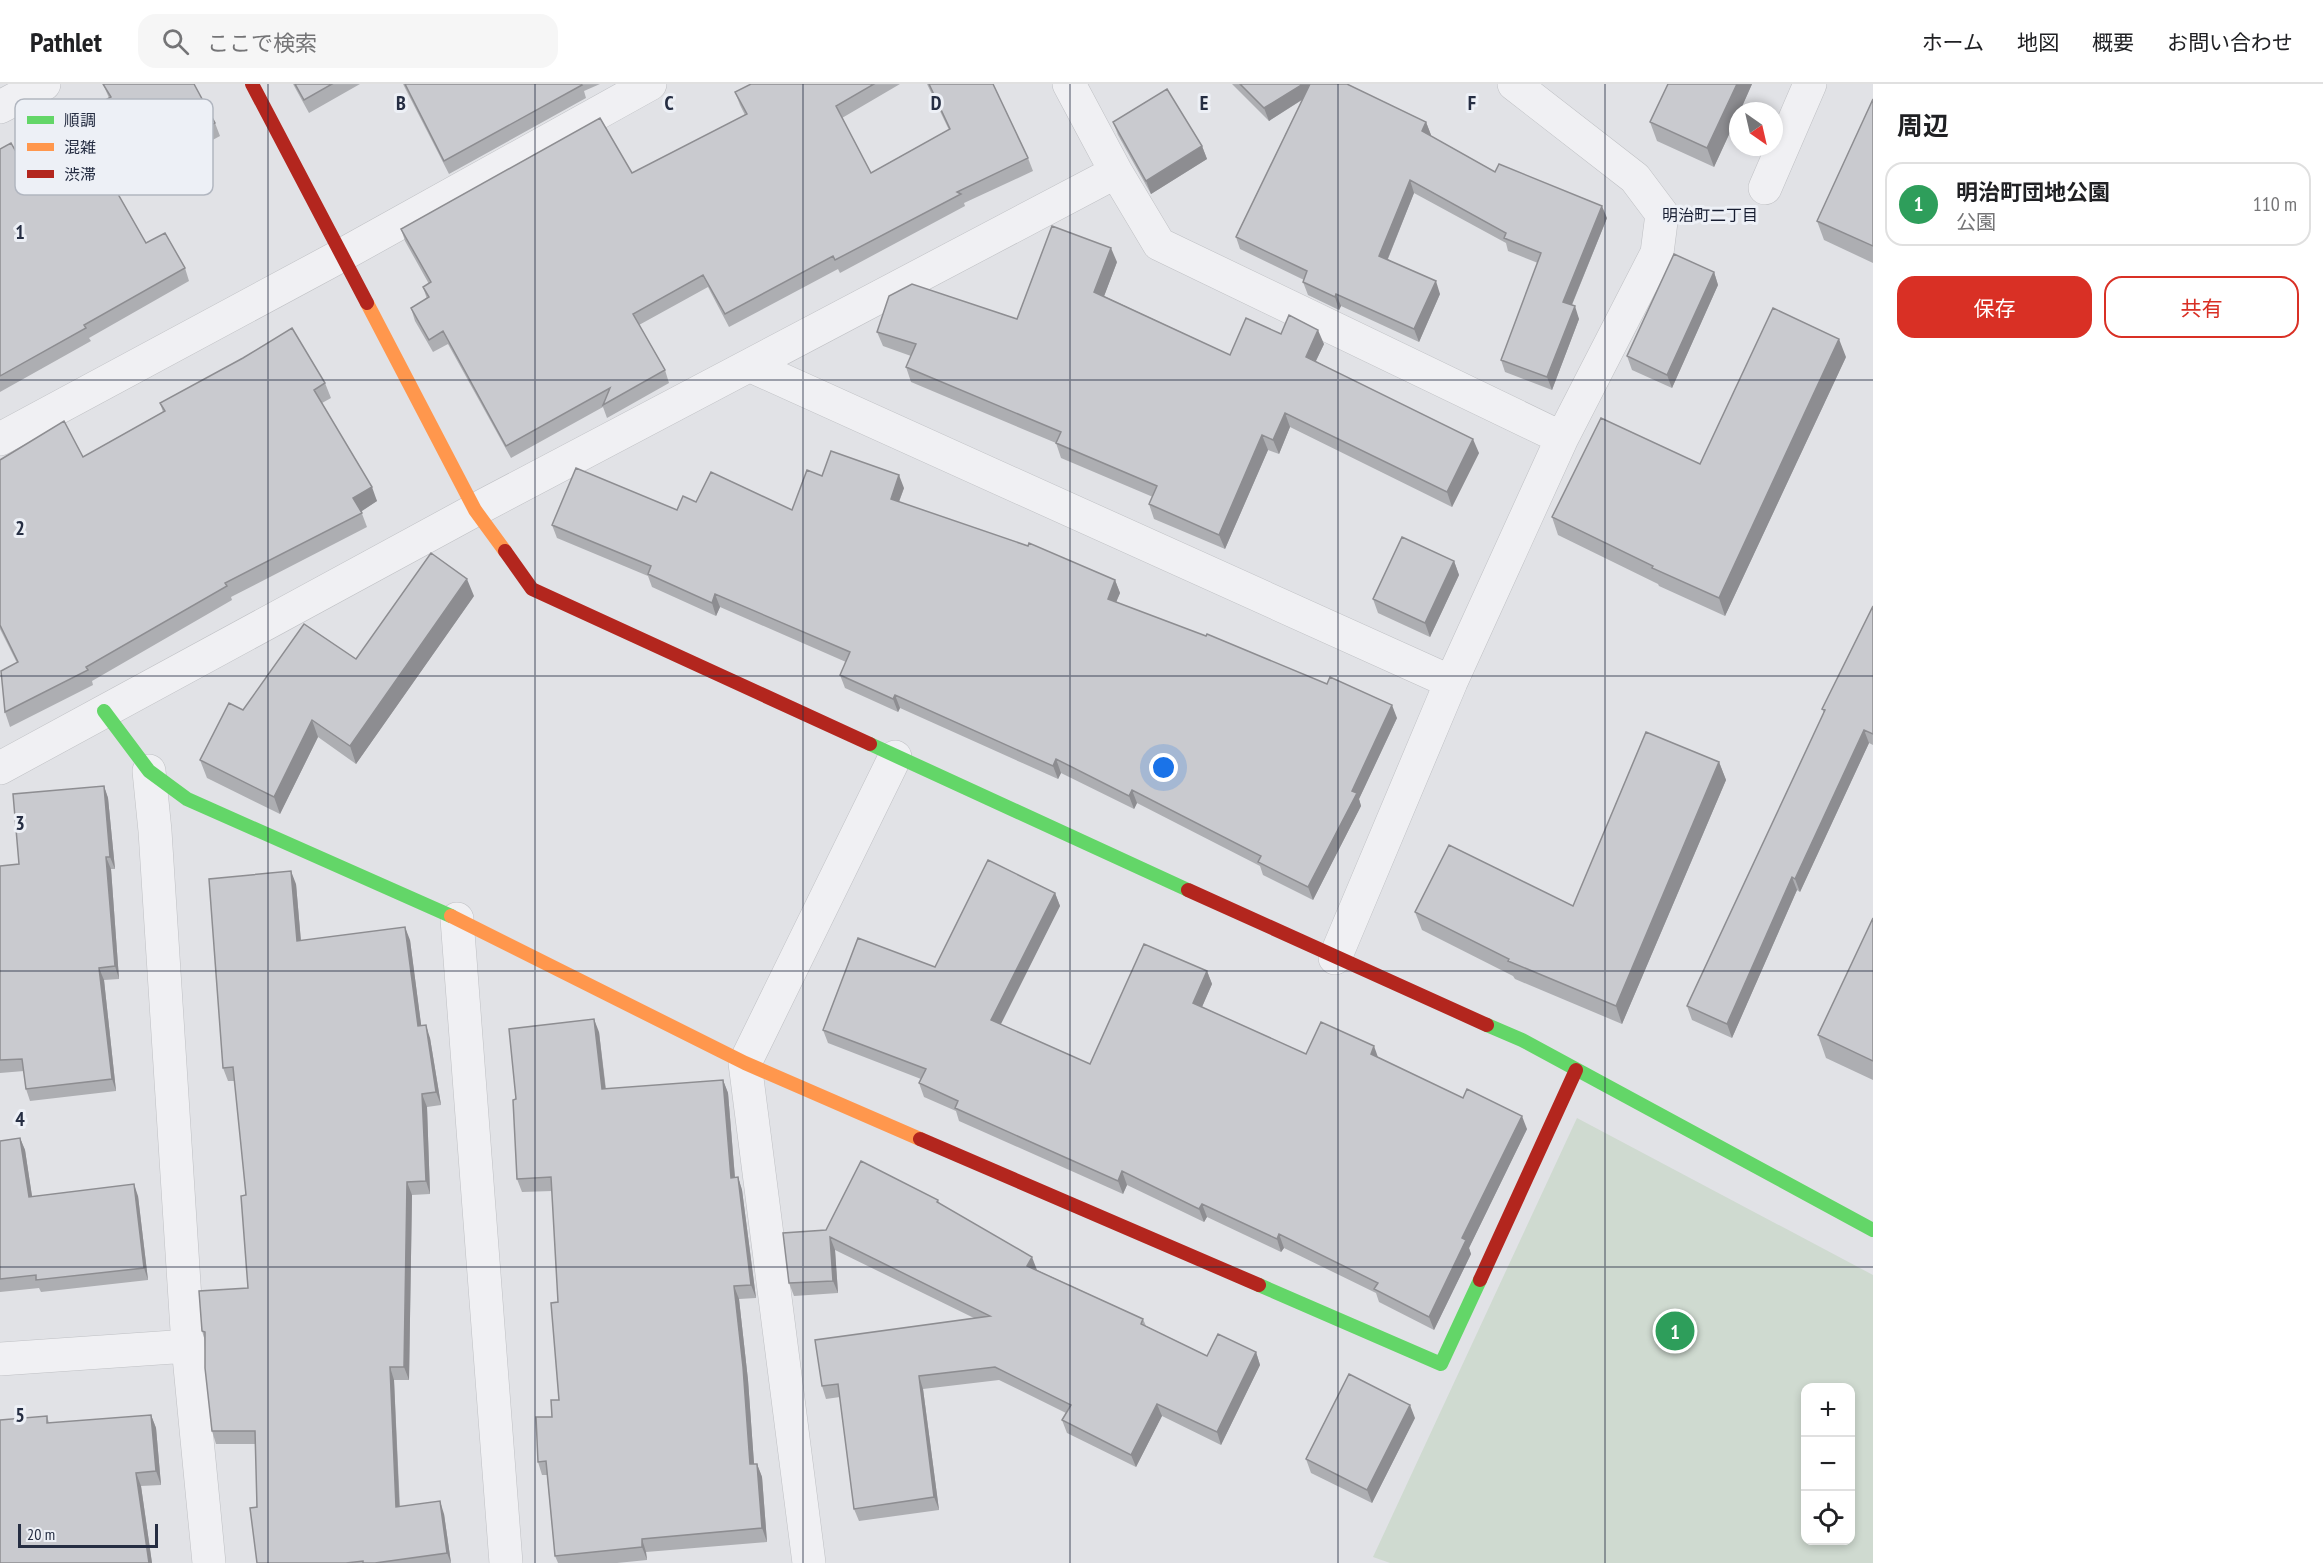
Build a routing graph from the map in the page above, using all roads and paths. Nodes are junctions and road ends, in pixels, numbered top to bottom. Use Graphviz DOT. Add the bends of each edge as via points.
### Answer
graph roads {
  1 [pos="44,84"];
  2 [pos="252,84"];
  3 [pos="650,84"];
  4 [pos="1069,84"];
  5 [pos="1514,84"];
  6 [pos="1810,84"];
  7 [pos="15,99"];
  8 [pos="15,99"];
  9 [pos="0,107"];
  10 [pos="1116,172"];
  11 [pos="1765,188"];
  12 [pos="342,255"];
  13 [pos="751,366"];
  14 [pos="1562,438"];
  15 [pos="0,439"];
  16 [pos="475,510"];
  17 [pos="1452,682"];
  18 [pos="104,711"];
  19 [pos="895,757"];
  20 [pos="0,768"];
  21 [pos="149,771"];
  22 [pos="457,919"];
  23 [pos="1335,958"];
  24 [pos="745,1063"];
  25 [pos="1576,1070"];
  26 [pos="1873,1230"];
  27 [pos="188,1346"];
  28 [pos="0,1359"];
  29 [pos="209,1563"];
  30 [pos="506,1563"];
  31 [pos="809,1563"];
  1 -- 7 [label="street"];
  2 -- 12 [label="street"];
  3 -- 12 [label="street"];
  4 -- 10 [label="street"];
  5 -- 14 [label="street" via="1635,178 1662,214 1657,253"];
  6 -- 11 [label="street"];
  8 -- 9 [label="street"];
  10 -- 13 [label="street"];
  10 -- 14 [label="street" via="1159,244"];
  12 -- 15 [label="street"];
  12 -- 16 [label="street"];
  13 -- 16 [label="street"];
  13 -- 17 [label="street"];
  14 -- 17 [label="street"];
  16 -- 18 [label="street"];
  16 -- 19 [label="street" via="532,589"];
  17 -- 23 [label="street"];
  18 -- 20 [label="street"];
  18 -- 21 [label="street"];
  19 -- 23 [label="street"];
  19 -- 24 [label="street"];
  21 -- 22 [label="street" via="187,799"];
  21 -- 27 [label="street"];
  22 -- 24 [label="street"];
  22 -- 30 [label="street"];
  23 -- 25 [label="street" via="1522,1041"];
  24 -- 25 [label="street" via="1441,1364"];
  24 -- 31 [label="street"];
  25 -- 26 [label="street"];
  27 -- 28 [label="street"];
  27 -- 29 [label="street"];
}
